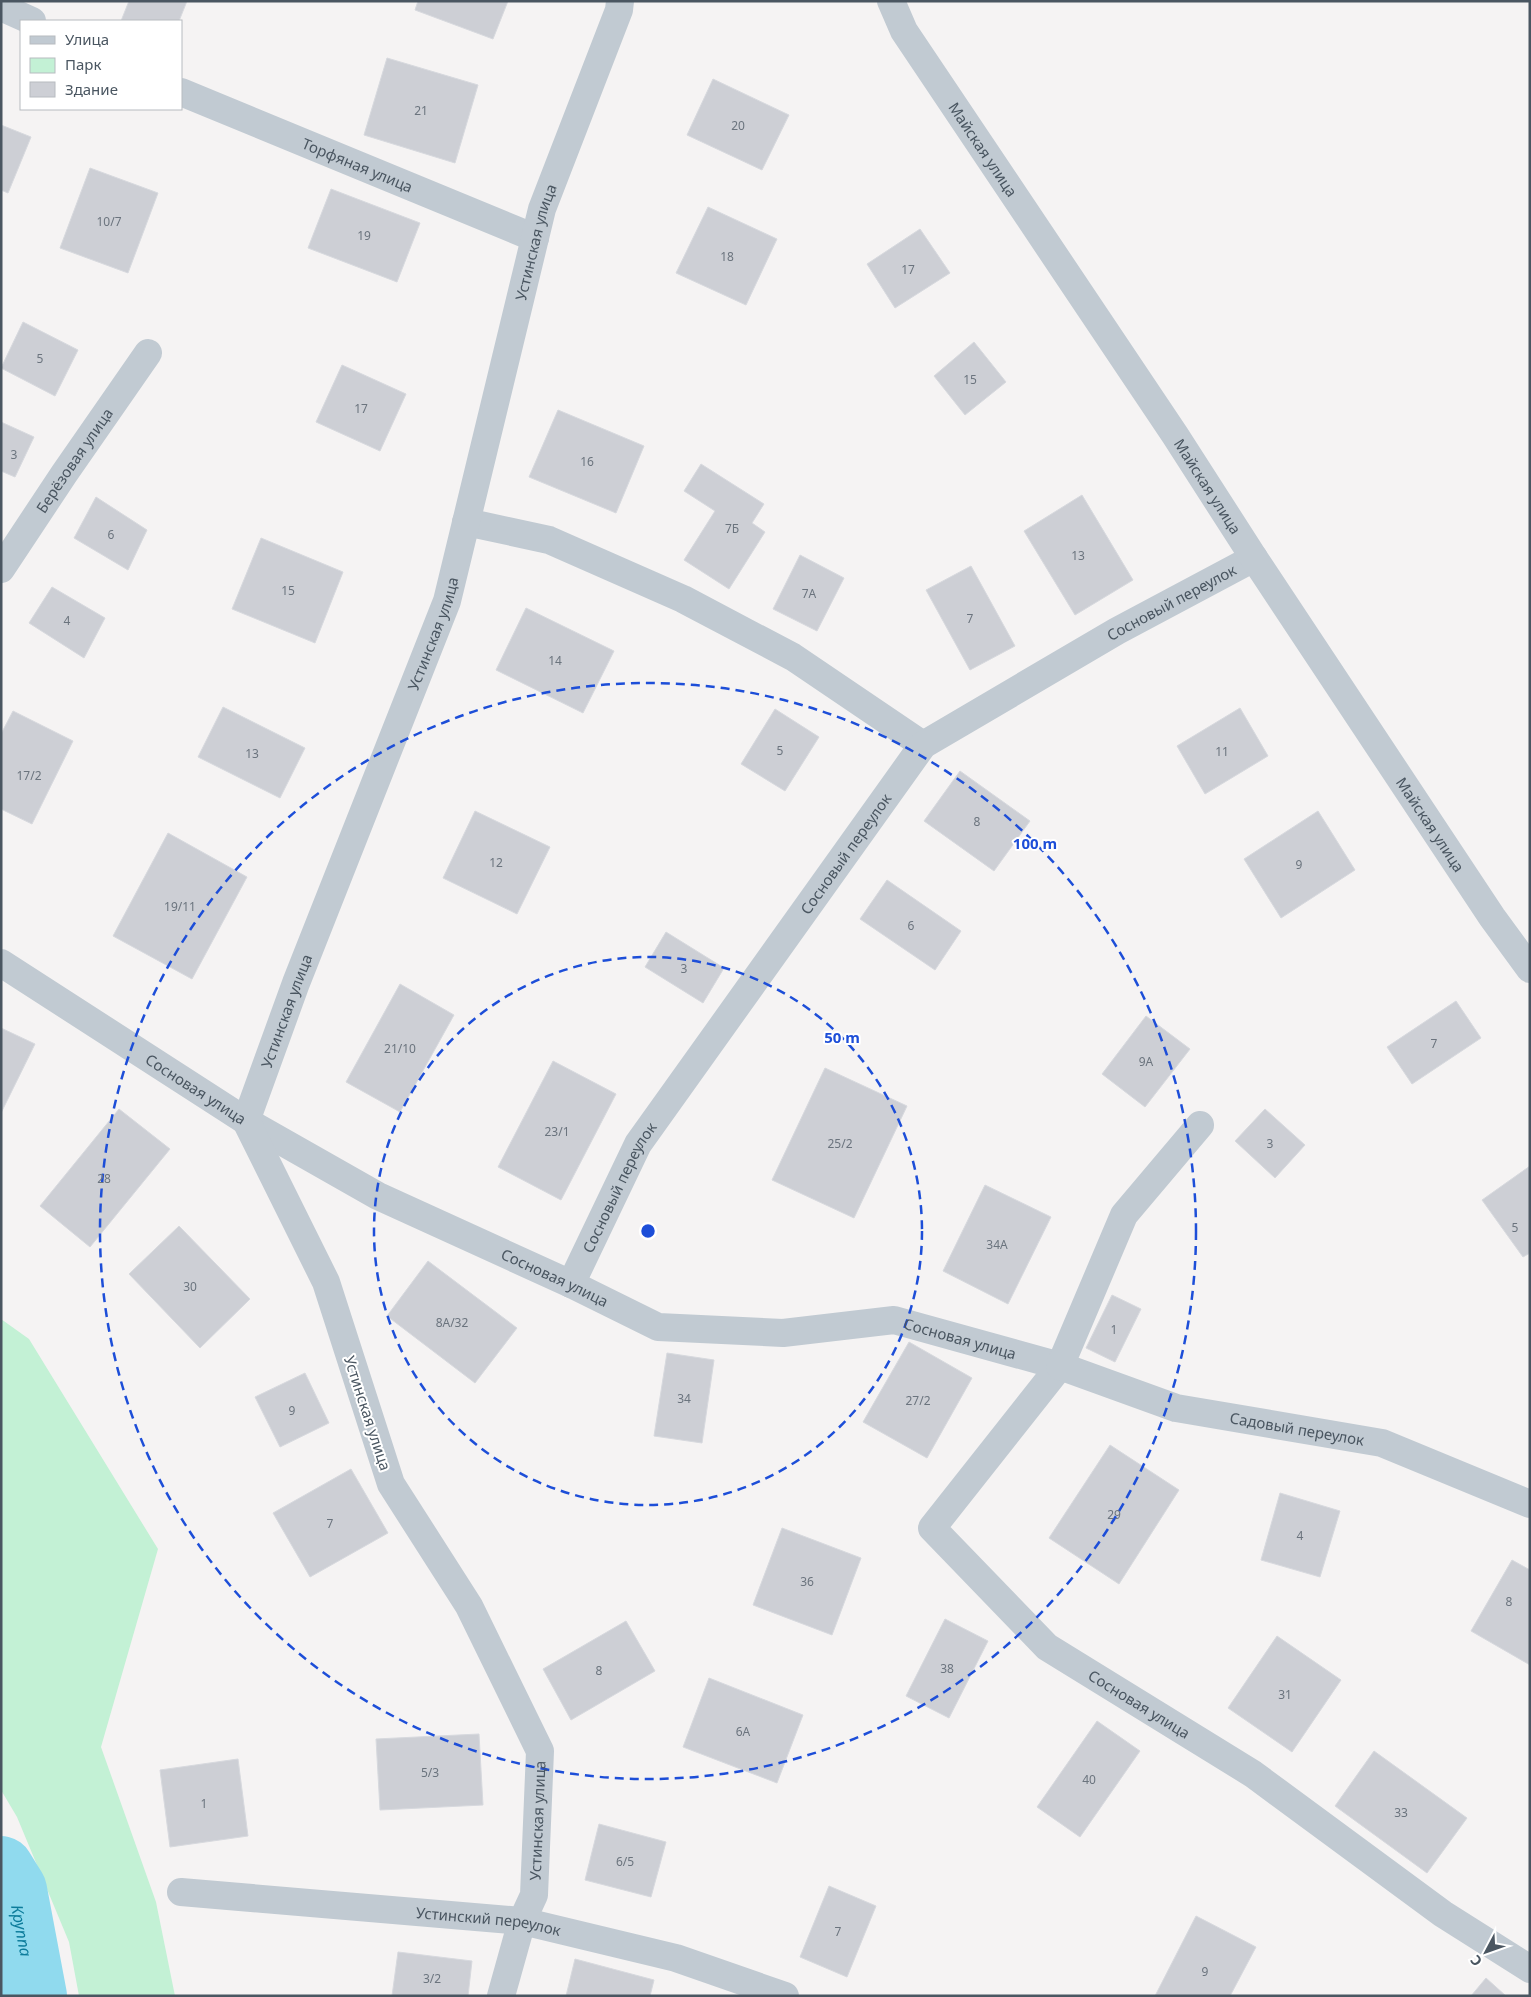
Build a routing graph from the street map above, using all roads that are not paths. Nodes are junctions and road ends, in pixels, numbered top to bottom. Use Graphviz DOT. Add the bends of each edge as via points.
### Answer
graph roads {
  1 [pos="620,1"];
  2 [pos="891,1"];
  3 [pos="1,7"];
  4 [pos="30,20"];
  5 [pos="182,92"];
  6 [pos="535,238"];
  7 [pos="148,353"];
  8 [pos="466,522"];
  9 [pos="1254,558"];
  10 [pos="1,569"];
  11 [pos="923,745"];
  12 [pos="1,963"];
  13 [pos="1530,969"];
  14 [pos="246,1121"];
  15 [pos="1200,1125"];
  16 [pos="572,1284"];
  17 [pos="1060,1366"];
  18 [pos="1530,1504"];
  19 [pos="182,1892"];
  20 [pos="522,1921"];
  21 [pos="1530,1969"];
  22 [pos="501,1996"];
  23 [pos="786,1996"];
  1 -- 6 [label="street, Устинская улица" via="542,209"];
  2 -- 9 [label="street, Майская улица" via="904,31"];
  3 -- 4 [label="street"];
  5 -- 6 [label="street, Торфяная улица"];
  6 -- 8 [label="street, Устинская улица"];
  7 -- 10 [label="street, Берёзовая улица"];
  8 -- 11 [label="street" via="549,540 683,599 793,658"];
  8 -- 14 [label="street, Устинская улица" via="447,601 296,983"];
  9 -- 11 [label="street, Сосновый переулок" via="1117,631"];
  9 -- 13 [label="street, Майская улица" via="1492,917"];
  11 -- 16 [label="street, Сосновый переулок" via="638,1144"];
  12 -- 14 [label="street, Сосновая улица"];
  14 -- 16 [label="street, Сосновая улица" via="378,1196"];
  14 -- 20 [label="street, Устинская улица" via="326,1282 391,1484 469,1606 540,1751 534,1895"];
  15 -- 17 [label="street" via="1124,1215"];
  16 -- 17 [label="street, Сосновая улица" via="658,1327 783,1333 894,1320"];
  17 -- 18 [label="street, Садовый переулок" via="1176,1408 1382,1444"];
  17 -- 21 [label="street, Сосновая улица" via="932,1528 1047,1647 1253,1774 1443,1914"];
  19 -- 20 [label="street, Устинский переулок"];
  20 -- 22 [label="street, Устинская улица"];
  20 -- 23 [label="street, Устинский переулок" via="676,1958"];
}
